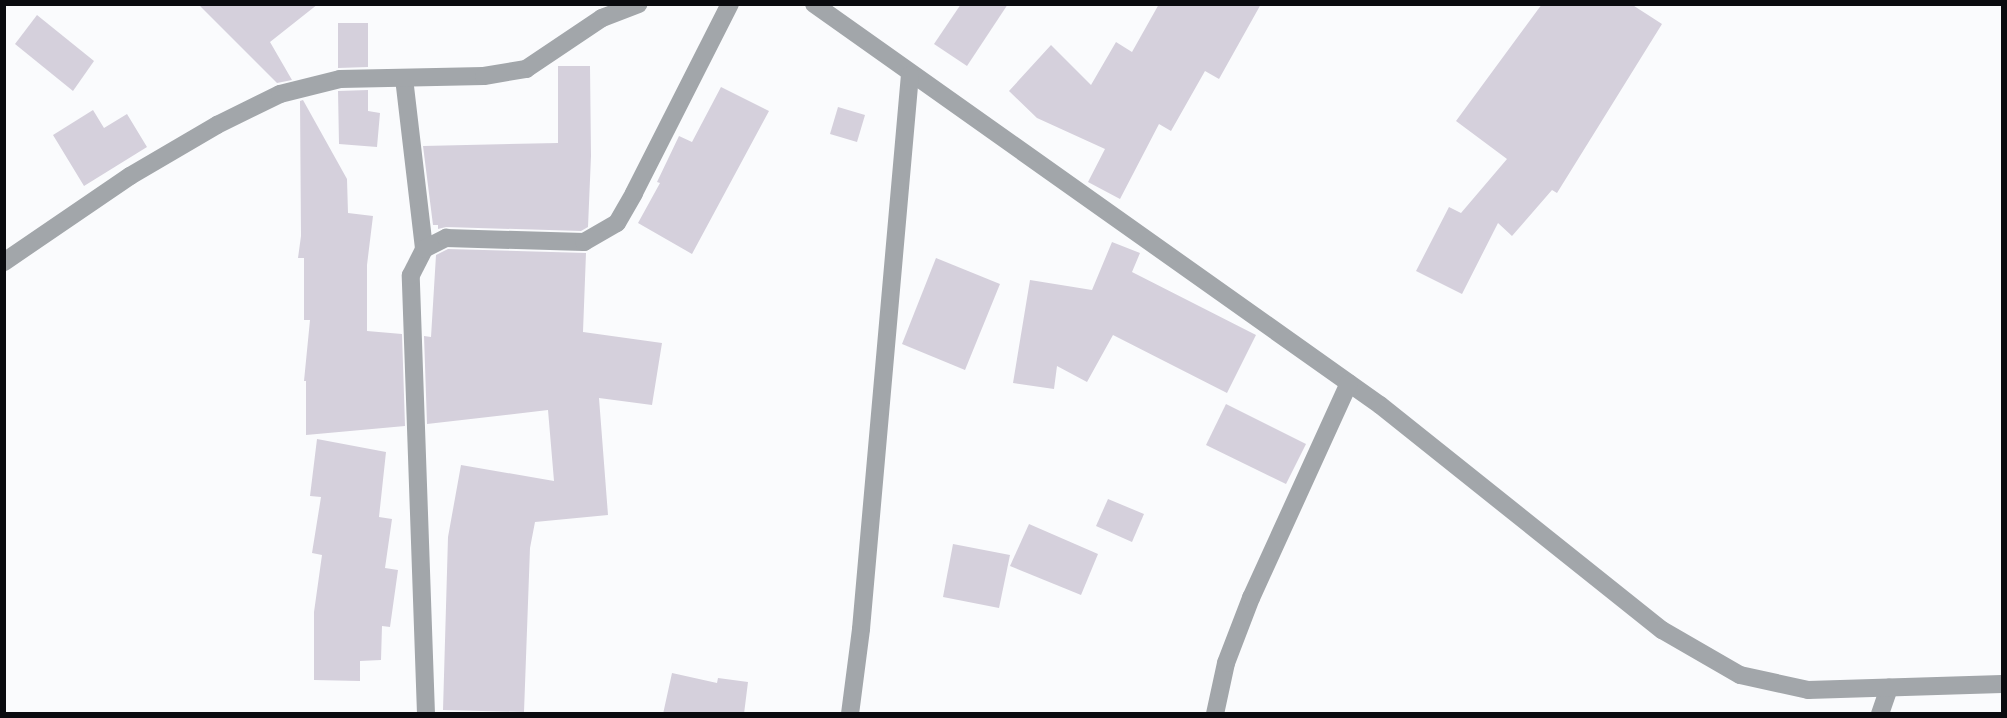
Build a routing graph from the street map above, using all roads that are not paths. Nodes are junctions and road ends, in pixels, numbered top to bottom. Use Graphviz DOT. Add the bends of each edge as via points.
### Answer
graph roads {
  1 [pos="638,4"];
  2 [pos="730,4"];
  3 [pos="814,4"];
  4 [pos="910,75"];
  5 [pos="404,78"];
  6 [pos="424,249"];
  7 [pos="4,261"];
  8 [pos="1349,383"];
  9 [pos="2002,684"];
  10 [pos="1889,688"];
  11 [pos="426,714"];
  12 [pos="850,714"];
  13 [pos="1215,714"];
  14 [pos="1880,714"];
  1 -- 5 [label="street" via="602,18 526,69 484,76"];
  2 -- 6 [label="street" via="617,223 584,242 446,238"];
  3 -- 4 [label="street"];
  4 -- 8 [label="street"];
  4 -- 12 [label="street" via="861,629"];
  5 -- 6 [label="street"];
  5 -- 7 [label="street" via="340,79 280,94 217,125 130,176"];
  6 -- 11 [label="street" via="411,275"];
  8 -- 10 [label="street" via="1662,630 1740,675 1808,690"];
  8 -- 13 [label="street" via="1251,598 1226,663"];
  9 -- 10 [label="street"];
  10 -- 14 [label="street"];
}
